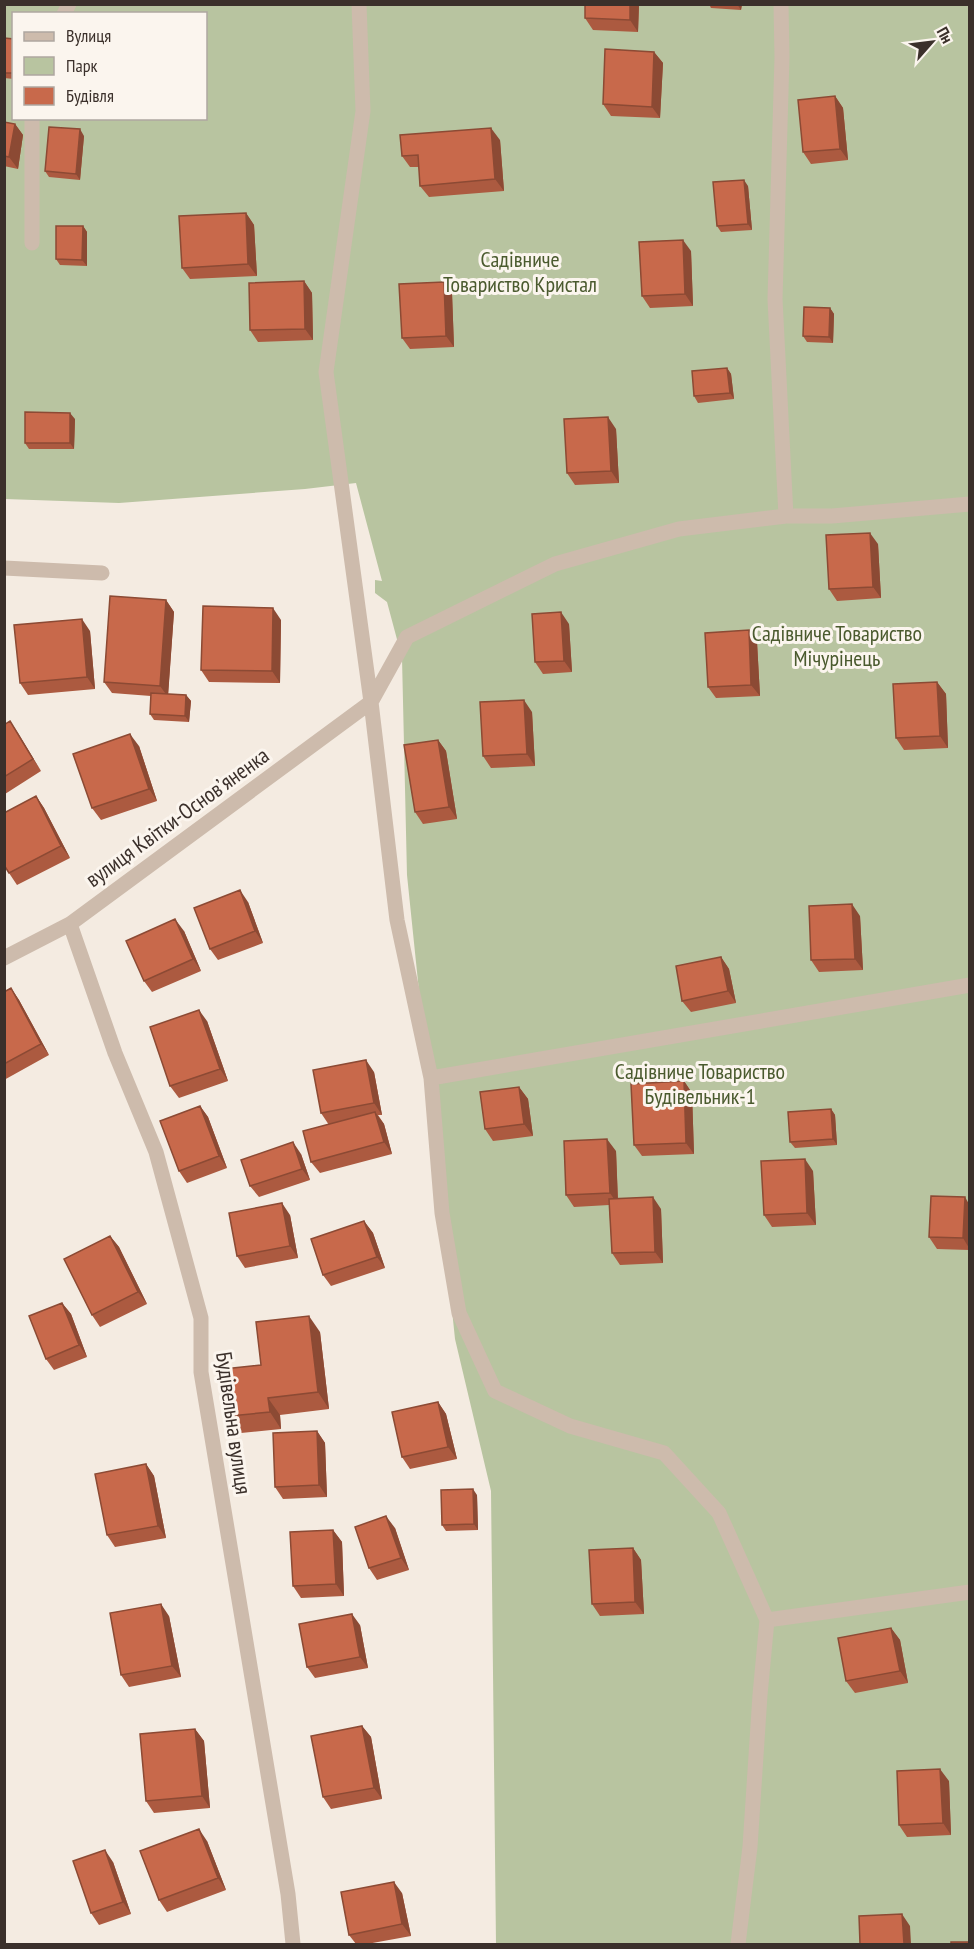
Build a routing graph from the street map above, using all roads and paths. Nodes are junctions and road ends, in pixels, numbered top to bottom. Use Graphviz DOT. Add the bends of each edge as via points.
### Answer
graph roads {
  1 [pos="359,4"];
  2 [pos="782,4"];
  3 [pos="32,120"];
  4 [pos="32,243"];
  5 [pos="969,504"];
  6 [pos="786,516"];
  7 [pos="4,568"];
  8 [pos="102,573"];
  9 [pos="371,702"];
  10 [pos="70,924"];
  11 [pos="4,958"];
  12 [pos="969,985"];
  13 [pos="431,1078"];
  14 [pos="969,1592"];
  15 [pos="767,1620"];
  16 [pos="294,1944"];
  17 [pos="738,1944"];
  1 -- 9 [label="street" via="363,111 326,372"];
  2 -- 6 [label="street" via="775,299"];
  3 -- 4 [label="street"];
  5 -- 6 [label="street" via="832,516"];
  6 -- 9 [label="street" via="679,529 555,564 407,637"];
  7 -- 8 [label="street"];
  9 -- 10 [label="street, вулиця Квітки-Основʼяненка"];
  9 -- 13 [label="street" via="397,920"];
  10 -- 11 [label="street, вулиця Квітки-Основʼяненка"];
  10 -- 16 [label="street, Будівельна вулиця" via="115,1053 156,1152 201,1318 201,1372"];
  12 -- 13 [label="street"];
  13 -- 15 [label="street" via="442,1213 459,1313 495,1391 570,1426 664,1453 719,1514"];
  14 -- 15 [label="street"];
  15 -- 17 [label="street" via="750,1847"];
}
